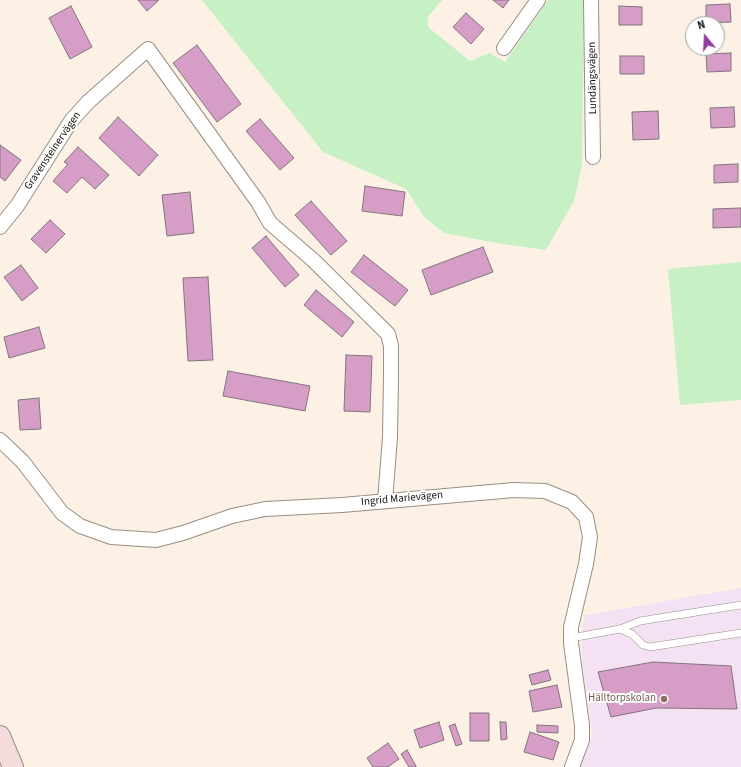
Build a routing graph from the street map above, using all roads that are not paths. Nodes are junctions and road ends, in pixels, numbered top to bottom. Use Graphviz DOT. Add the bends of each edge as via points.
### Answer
graph roads {
  1 [pos="538,0"];
  2 [pos="591,0"];
  3 [pos="504,48"];
  4 [pos="593,157"];
  5 [pos="0,227"];
  6 [pos="0,440"];
  7 [pos="385,501"];
  8 [pos="741,605"];
  9 [pos="620,629"];
  10 [pos="741,633"];
  11 [pos="571,638"];
  12 [pos="0,736"];
  13 [pos="12,767"];
  14 [pos="572,767"];
  1 -- 3 [label="street"];
  2 -- 4 [label="street, Lundängsvägen"];
  5 -- 7 [label="street, Gravensteinervägen" via="17,206 71,121 88,102 148,49 258,202 270,223 313,260 388,334 392,346"];
  6 -- 7 [label="street, Ingrid Marievägen" via="23,462 62,513 80,526 111,537 156,540 232,516 265,509"];
  7 -- 11 [label="street, Ingrid Marievägen" via="521,490 545,491 572,502 586,517 590,537 571,626"];
  8 -- 9 [label="lane" via="640,621"];
  9 -- 10 [label="lane" via="650,647"];
  9 -- 11 [label="lane"];
  11 -- 14 [label="street, Ingrid Marievägen" via="582,725 582,740"];
  12 -- 13 [label="street"];
}
